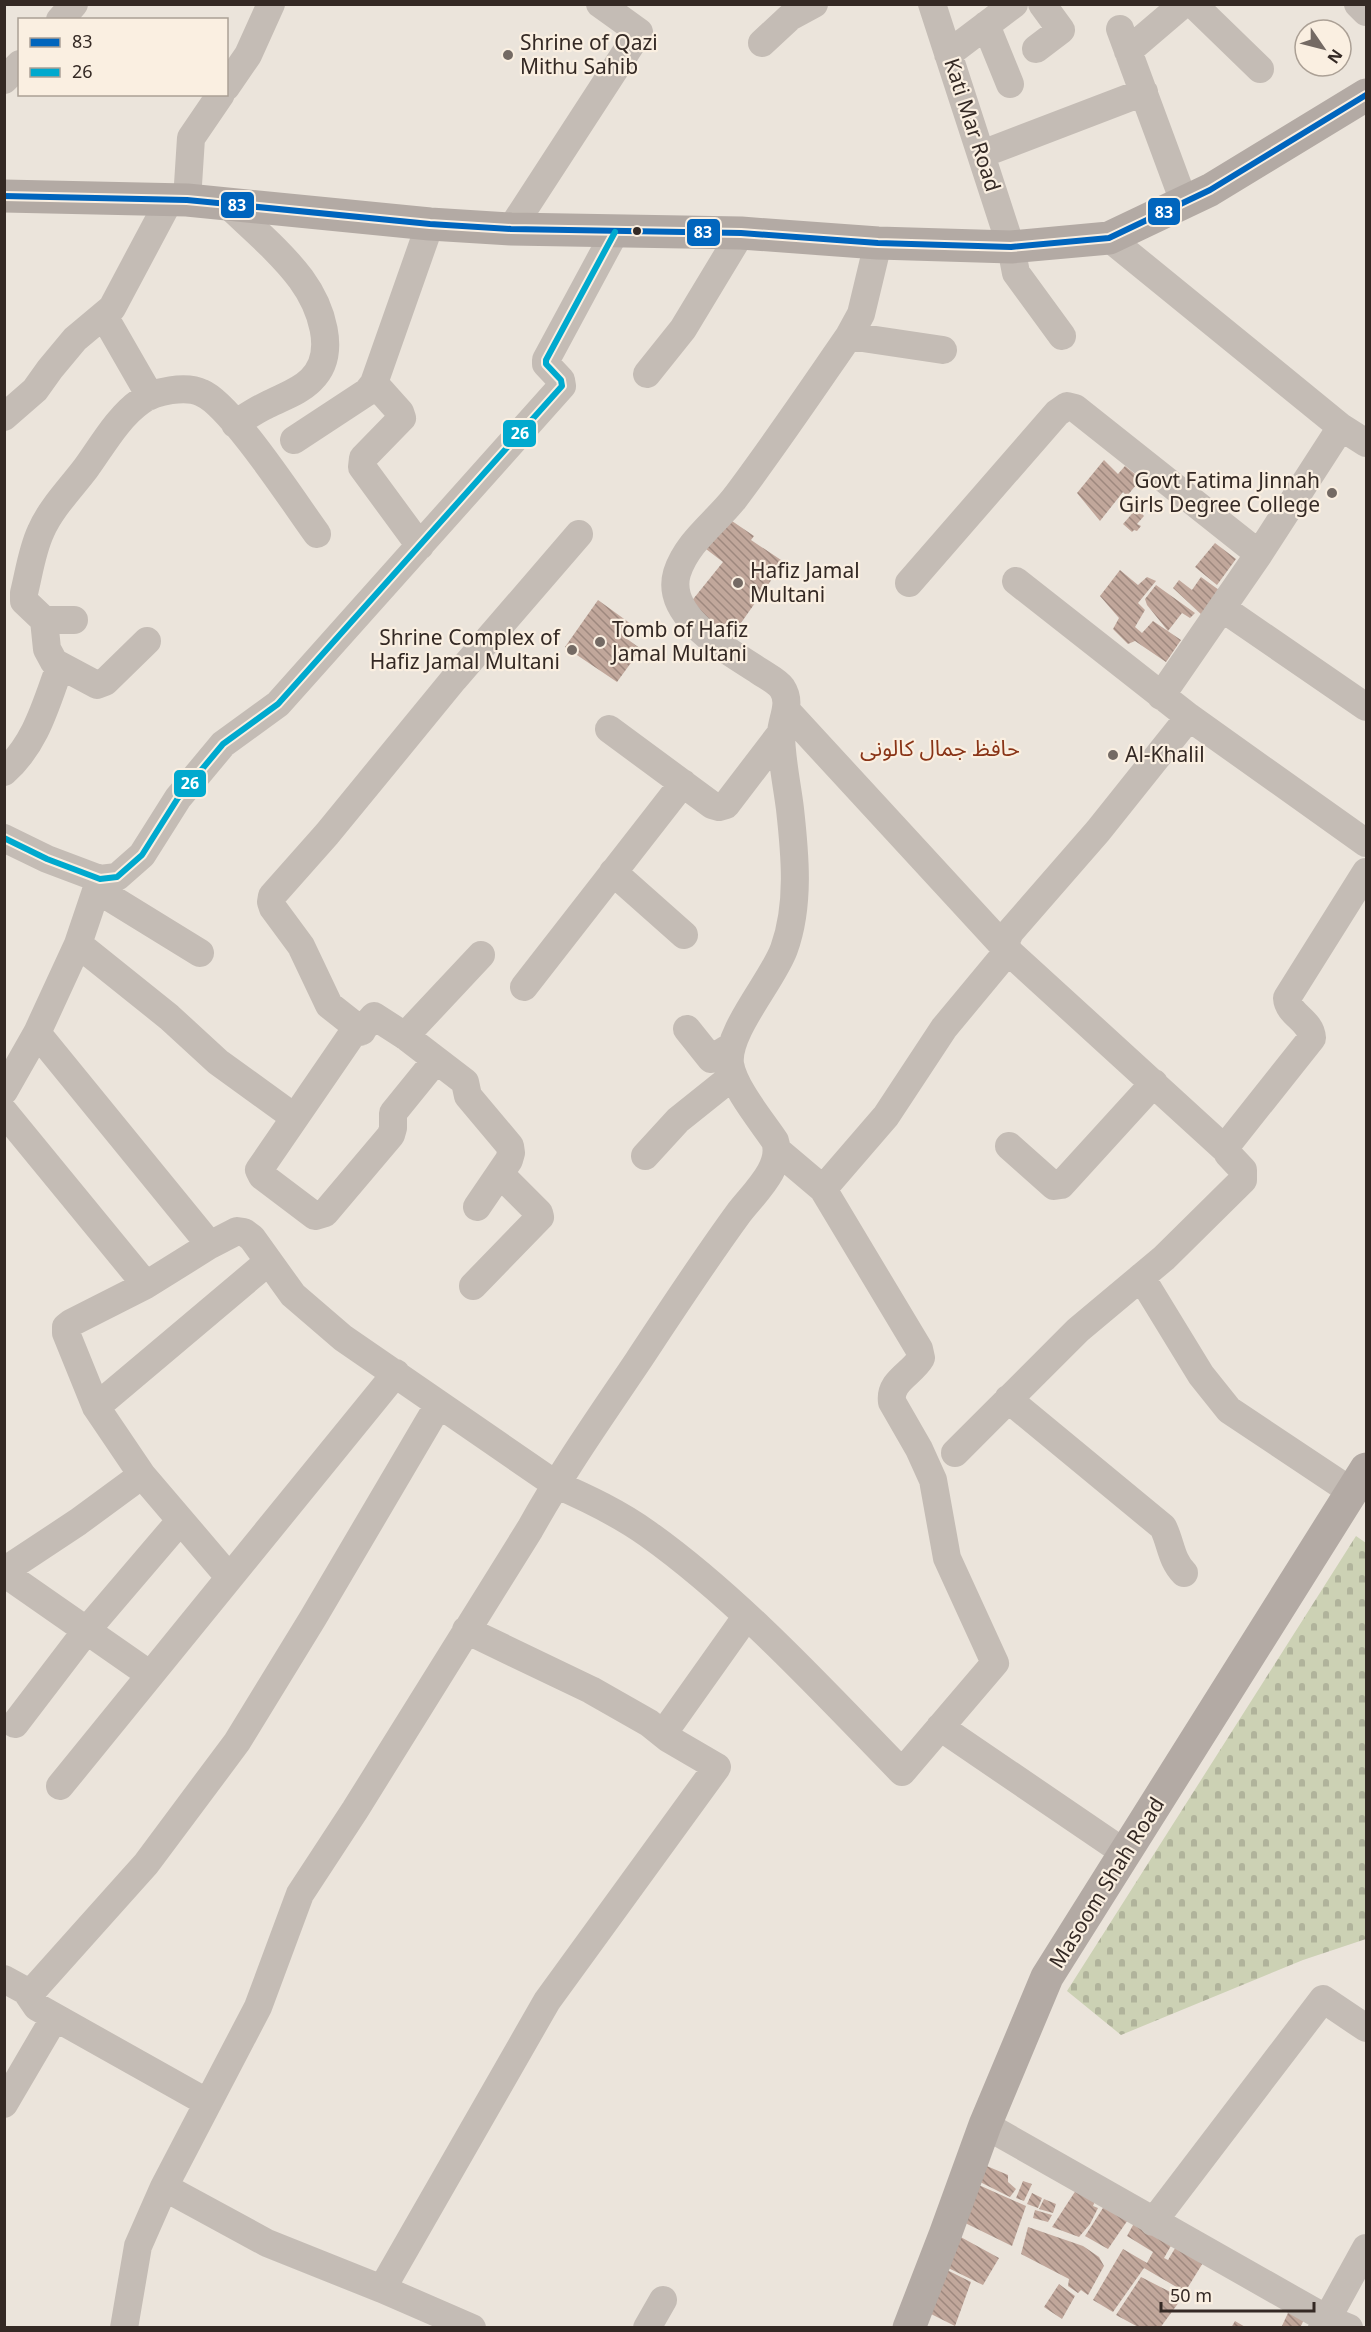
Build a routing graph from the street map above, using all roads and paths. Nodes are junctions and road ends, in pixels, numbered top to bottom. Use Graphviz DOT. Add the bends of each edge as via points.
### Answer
graph roads {
  1 [pos="74,4"];
  2 [pos="271,4"];
  3 [pos="600,4"];
  4 [pos="814,4"];
  5 [pos="932,4"];
  6 [pos="1014,4"];
  7 [pos="1042,4"];
  8 [pos="1183,4"];
  9 [pos="1193,4"];
  10 [pos="1358,4"];
  11 [pos="1366,12"];
  12 [pos="62,18"];
  13 [pos="986,25"];
  14 [pos="762,43"];
  15 [pos="1036,49"];
  16 [pos="948,54"];
  17 [pos="18,66"];
  18 [pos="1260,69"];
  19 [pos="4,80"];
  20 [pos="228,84"];
  21 [pos="1010,84"];
  22 [pos="1144,92"];
  23 [pos="1366,95"];
  24 [pos="220,96"];
  25 [pos="982,154"];
  26 [pos="4,196"];
  27 [pos="179,200"];
  28 [pos="1184,202"];
  29 [pos="226,203"];
  30 [pos="430,224"];
  31 [pos="511,229"];
  32 [pos="615,232"];
  33 [pos="741,233"];
  34 [pos="1109,238"];
  35 [pos="878,243"];
  36 [pos="1011,247"];
  37 [pos="104,316"];
  38 [pos="849,336"];
  39 [pos="1062,336"];
  40 [pos="943,350"];
  41 [pos="647,374"];
  42 [pos="374,383"];
  43 [pos="150,396"];
  44 [pos="4,417"];
  45 [pos="236,424"];
  46 [pos="1341,428"];
  47 [pos="294,440"];
  48 [pos="1366,443"];
  49 [pos="317,534"];
  50 [pos="579,534"];
  51 [pos="420,546"];
  52 [pos="1259,554"];
  53 [pos="1016,581"];
  54 [pos="909,584"];
  55 [pos="1222,609"];
  56 [pos="44,620"];
  57 [pos="74,620"];
  58 [pos="147,641"];
  59 [pos="60,666"];
  60 [pos="1161,696"];
  61 [pos="1366,707"];
  62 [pos="1188,717"];
  63 [pos="784,721"];
  64 [pos="609,729"];
  65 [pos="4,772"];
  66 [pos="683,783"];
  67 [pos="1363,832"];
  68 [pos="4,838"];
  69 [pos="613,872"];
  70 [pos="1366,872"];
  71 [pos="98,884"];
  72 [pos="684,935"];
  73 [pos="78,944"];
  74 [pos="1008,951"];
  75 [pos="200,953"];
  76 [pos="481,955"];
  77 [pos="524,987"];
  78 [pos="687,1029"];
  79 [pos="362,1031"];
  80 [pos="37,1033"];
  81 [pos="405,1036"];
  82 [pos="732,1046"];
  83 [pos="436,1060"];
  84 [pos="733,1076"];
  85 [pos="1154,1083"];
  86 [pos="4,1091"];
  87 [pos="4,1112"];
  88 [pos="294,1117"];
  89 [pos="1009,1146"];
  90 [pos="778,1150"];
  91 [pos="1226,1150"];
  92 [pos="645,1156"];
  93 [pos="500,1174"];
  94 [pos="823,1189"];
  95 [pos="477,1207"];
  96 [pos="210,1245"];
  97 [pos="268,1262"];
  98 [pos="1141,1277"];
  99 [pos="146,1285"];
  100 [pos="473,1286"];
  101 [pos="396,1373"];
  102 [pos="1008,1399"];
  103 [pos="439,1404"];
  104 [pos="96,1407"];
  105 [pos="956,1453"];
  106 [pos="142,1475"];
  107 [pos="1359,1481"];
  108 [pos="555,1484"];
  109 [pos="180,1521"];
  110 [pos="4,1572"];
  111 [pos="1184,1573"];
  112 [pos="228,1577"];
  113 [pos="746,1617"];
  114 [pos="466,1630"];
  115 [pos="86,1631"];
  116 [pos="149,1674"];
  117 [pos="15,1724"];
  118 [pos="940,1727"];
  119 [pos="663,1734"];
  120 [pos="60,1786"];
  121 [pos="1125,1853"];
  122 [pos="15,1985"];
  123 [pos="55,2017"];
  124 [pos="1366,2028"];
  125 [pos="208,2103"];
  126 [pos="4,2104"];
  127 [pos="985,2125"];
  128 [pos="164,2187"];
  129 [pos="1154,2222"];
  130 [pos="1366,2248"];
  131 [pos="382,2289"];
  132 [pos="663,2300"];
  133 [pos="1333,2325"];
  134 [pos="124,2328"];
  135 [pos="472,2328"];
  136 [pos="647,2328"];
  137 [pos="909,2328"];
  1 -- 12 [label="street"];
  2 -- 20 [label="street" via="248,55"];
  3 -- 31 [label="street" via="639,32"];
  4 -- 14 [label="street" via="790,17"];
  5 -- 16 [label="street, Kati Mar Road"];
  6 -- 13 [label="street"];
  7 -- 15 [label="street" via="1061,30"];
  8 -- 22 [label="street" via="1124,40"];
  9 -- 18 [label="street"];
  10 -- 11 [label="street"];
  13 -- 16 [label="street"];
  13 -- 21 [label="street"];
  16 -- 25 [label="street, Kati Mar Road"];
  17 -- 19 [label="street"];
  22 -- 25 [label="street"];
  22 -- 28 [label="street"];
  23 -- 28 [label="main road"];
  24 -- 27 [label="street" via="191,138"];
  25 -- 36 [label="street, Kati Mar Road"];
  26 -- 27 [label="main road"];
  27 -- 29 [label="main road"];
  27 -- 37 [label="street"];
  28 -- 34 [label="main road"];
  29 -- 30 [label="main road"];
  29 -- 45 [label="street" via="301,279 311,295 326,344 313,379"];
  30 -- 31 [label="main road"];
  30 -- 42 [label="street"];
  31 -- 32 [label="main road"];
  32 -- 33 [label="main road"];
  32 -- 51 [label="street" via="546,360 562,386"];
  33 -- 35 [label="main road"];
  33 -- 41 [label="street" via="683,329"];
  34 -- 36 [label="main road"];
  34 -- 46 [label="street"];
  35 -- 36 [label="main road"];
  35 -- 38 [label="street" via="861,314"];
  36 -- 39 [label="street, Kati Mar Road" via="1016,273"];
  37 -- 43 [label="street"];
  37 -- 44 [label="street" via="75,339 35,390"];
  38 -- 40 [label="street"];
  38 -- 63 [label="street" via="733,501 702,532 677,573 675,591 680,608 725,649 780,686 786,696"];
  42 -- 47 [label="street" via="367,392"];
  42 -- 51 [label="street" via="402,418 363,458 362,467"];
  43 -- 45 [label="street" via="193,390 204,393"];
  43 -- 56 [label="street" via="139,402 111,433 40,532 24,601"];
  45 -- 49 [label="street"];
  46 -- 48 [label="street"];
  46 -- 52 [label="street"];
  50 -- 79 [label="street" via="272,896 273,908 301,946 329,1005"];
  51 -- 71 [label="street" via="278,704 223,744 178,798 142,855 117,877"];
  52 -- 54 [label="street" via="1122,443 1075,408 1066,406"];
  52 -- 55 [label="street"];
  53 -- 60 [label="street"];
  55 -- 60 [label="street"];
  55 -- 61 [label="street"];
  56 -- 57 [label="street"];
  56 -- 59 [label="street" via="47,649"];
  58 -- 59 [label="street" via="100,685"];
  59 -- 65 [label="street" via="35,733"];
  60 -- 62 [label="street"];
  62 -- 67 [label="street"];
  62 -- 74 [label="street" via="1098,831 1010,932 1006,941"];
  63 -- 66 [label="street" via="726,805 712,805"];
  63 -- 74 [label="street"];
  63 -- 82 [label="street" via="796,859 792,914 784,950"];
  64 -- 66 [label="street"];
  66 -- 69 [label="street"];
  68 -- 71 [label="street"];
  69 -- 72 [label="street"];
  69 -- 77 [label="street"];
  70 -- 91 [label="street" via="1287,998 1290,1008 1309,1026 1312,1038"];
  71 -- 73 [label="street"];
  71 -- 75 [label="street"];
  73 -- 80 [label="street"];
  73 -- 88 [label="street" via="218,1062"];
  74 -- 85 [label="street"];
  74 -- 94 [label="street" via="944,1028 886,1116"];
  76 -- 81 [label="street"];
  78 -- 82 [label="street" via="711,1059"];
  79 -- 81 [label="street" via="374,1016"];
  79 -- 88 [label="street" via="353,1033"];
  80 -- 86 [label="street"];
  80 -- 96 [label="street"];
  81 -- 83 [label="street"];
  82 -- 84 [label="street" via="729,1060"];
  83 -- 88 [label="street" via="393,1113 391,1136 321,1216 315,1216 259,1170"];
  83 -- 93 [label="street" via="465,1082 470,1099 510,1146 509,1160"];
  84 -- 90 [label="street"];
  84 -- 92 [label="street" via="678,1120"];
  85 -- 89 [label="street" via="1058,1187"];
  85 -- 91 [label="street"];
  87 -- 99 [label="street"];
  90 -- 94 [label="street"];
  90 -- 108 [label="street" via="768,1174 718,1241"];
  91 -- 98 [label="street" via="1243,1170 1243,1180"];
  93 -- 95 [label="street"];
  93 -- 100 [label="street" via="540,1217"];
  94 -- 118 [label="street" via="919,1349 921,1358 896,1383 892,1402 933,1480 947,1558 995,1663"];
  96 -- 97 [label="street" via="237,1231 244,1232"];
  96 -- 99 [label="street"];
  97 -- 101 [label="street" via="292,1295 343,1338"];
  97 -- 104 [label="street"];
  98 -- 102 [label="street" via="1078,1329"];
  98 -- 107 [label="street" via="1201,1375 1228,1410"];
  99 -- 104 [label="street" via="66,1327"];
  101 -- 103 [label="street"];
  101 -- 112 [label="street"];
  102 -- 105 [label="street"];
  102 -- 111 [label="street" via="1162,1527 1173,1558"];
  103 -- 108 [label="street"];
  103 -- 122 [label="street" via="237,1742 146,1864 35,1988"];
  104 -- 106 [label="street"];
  106 -- 109 [label="street"];
  106 -- 110 [label="street"];
  107 -- 121 [label="main road, Masoom Shah Road"];
  108 -- 113 [label="street" via="594,1501 647,1533"];
  108 -- 114 [label="street"];
  109 -- 112 [label="street"];
  109 -- 115 [label="street"];
  110 -- 115 [label="street"];
  112 -- 116 [label="street"];
  113 -- 118 [label="street" via="902,1772"];
  113 -- 119 [label="street"];
  114 -- 119 [label="street" via="591,1690"];
  114 -- 125 [label="street" via="300,1894 258,2007"];
  115 -- 116 [label="street"];
  115 -- 117 [label="street"];
  116 -- 120 [label="street"];
  118 -- 121 [label="street"];
  119 -- 131 [label="street" via="717,1767 547,2001"];
  121 -- 127 [label="main road, Masoom Shah Road" via="1047,1977"];
  122 -- 123 [label="street" via="37,2007"];
  123 -- 125 [label="street"];
  123 -- 126 [label="street"];
  124 -- 129 [label="street" via="1323,1999"];
  125 -- 128 [label="street"];
  127 -- 129 [label="street"];
  127 -- 137 [label="main road, Masoom Shah Road"];
  128 -- 131 [label="street" via="267,2243"];
  128 -- 134 [label="street" via="138,2246"];
  129 -- 133 [label="street"];
  130 -- 133 [label="street"];
  131 -- 135 [label="street"];
  132 -- 136 [label="street"];
}
